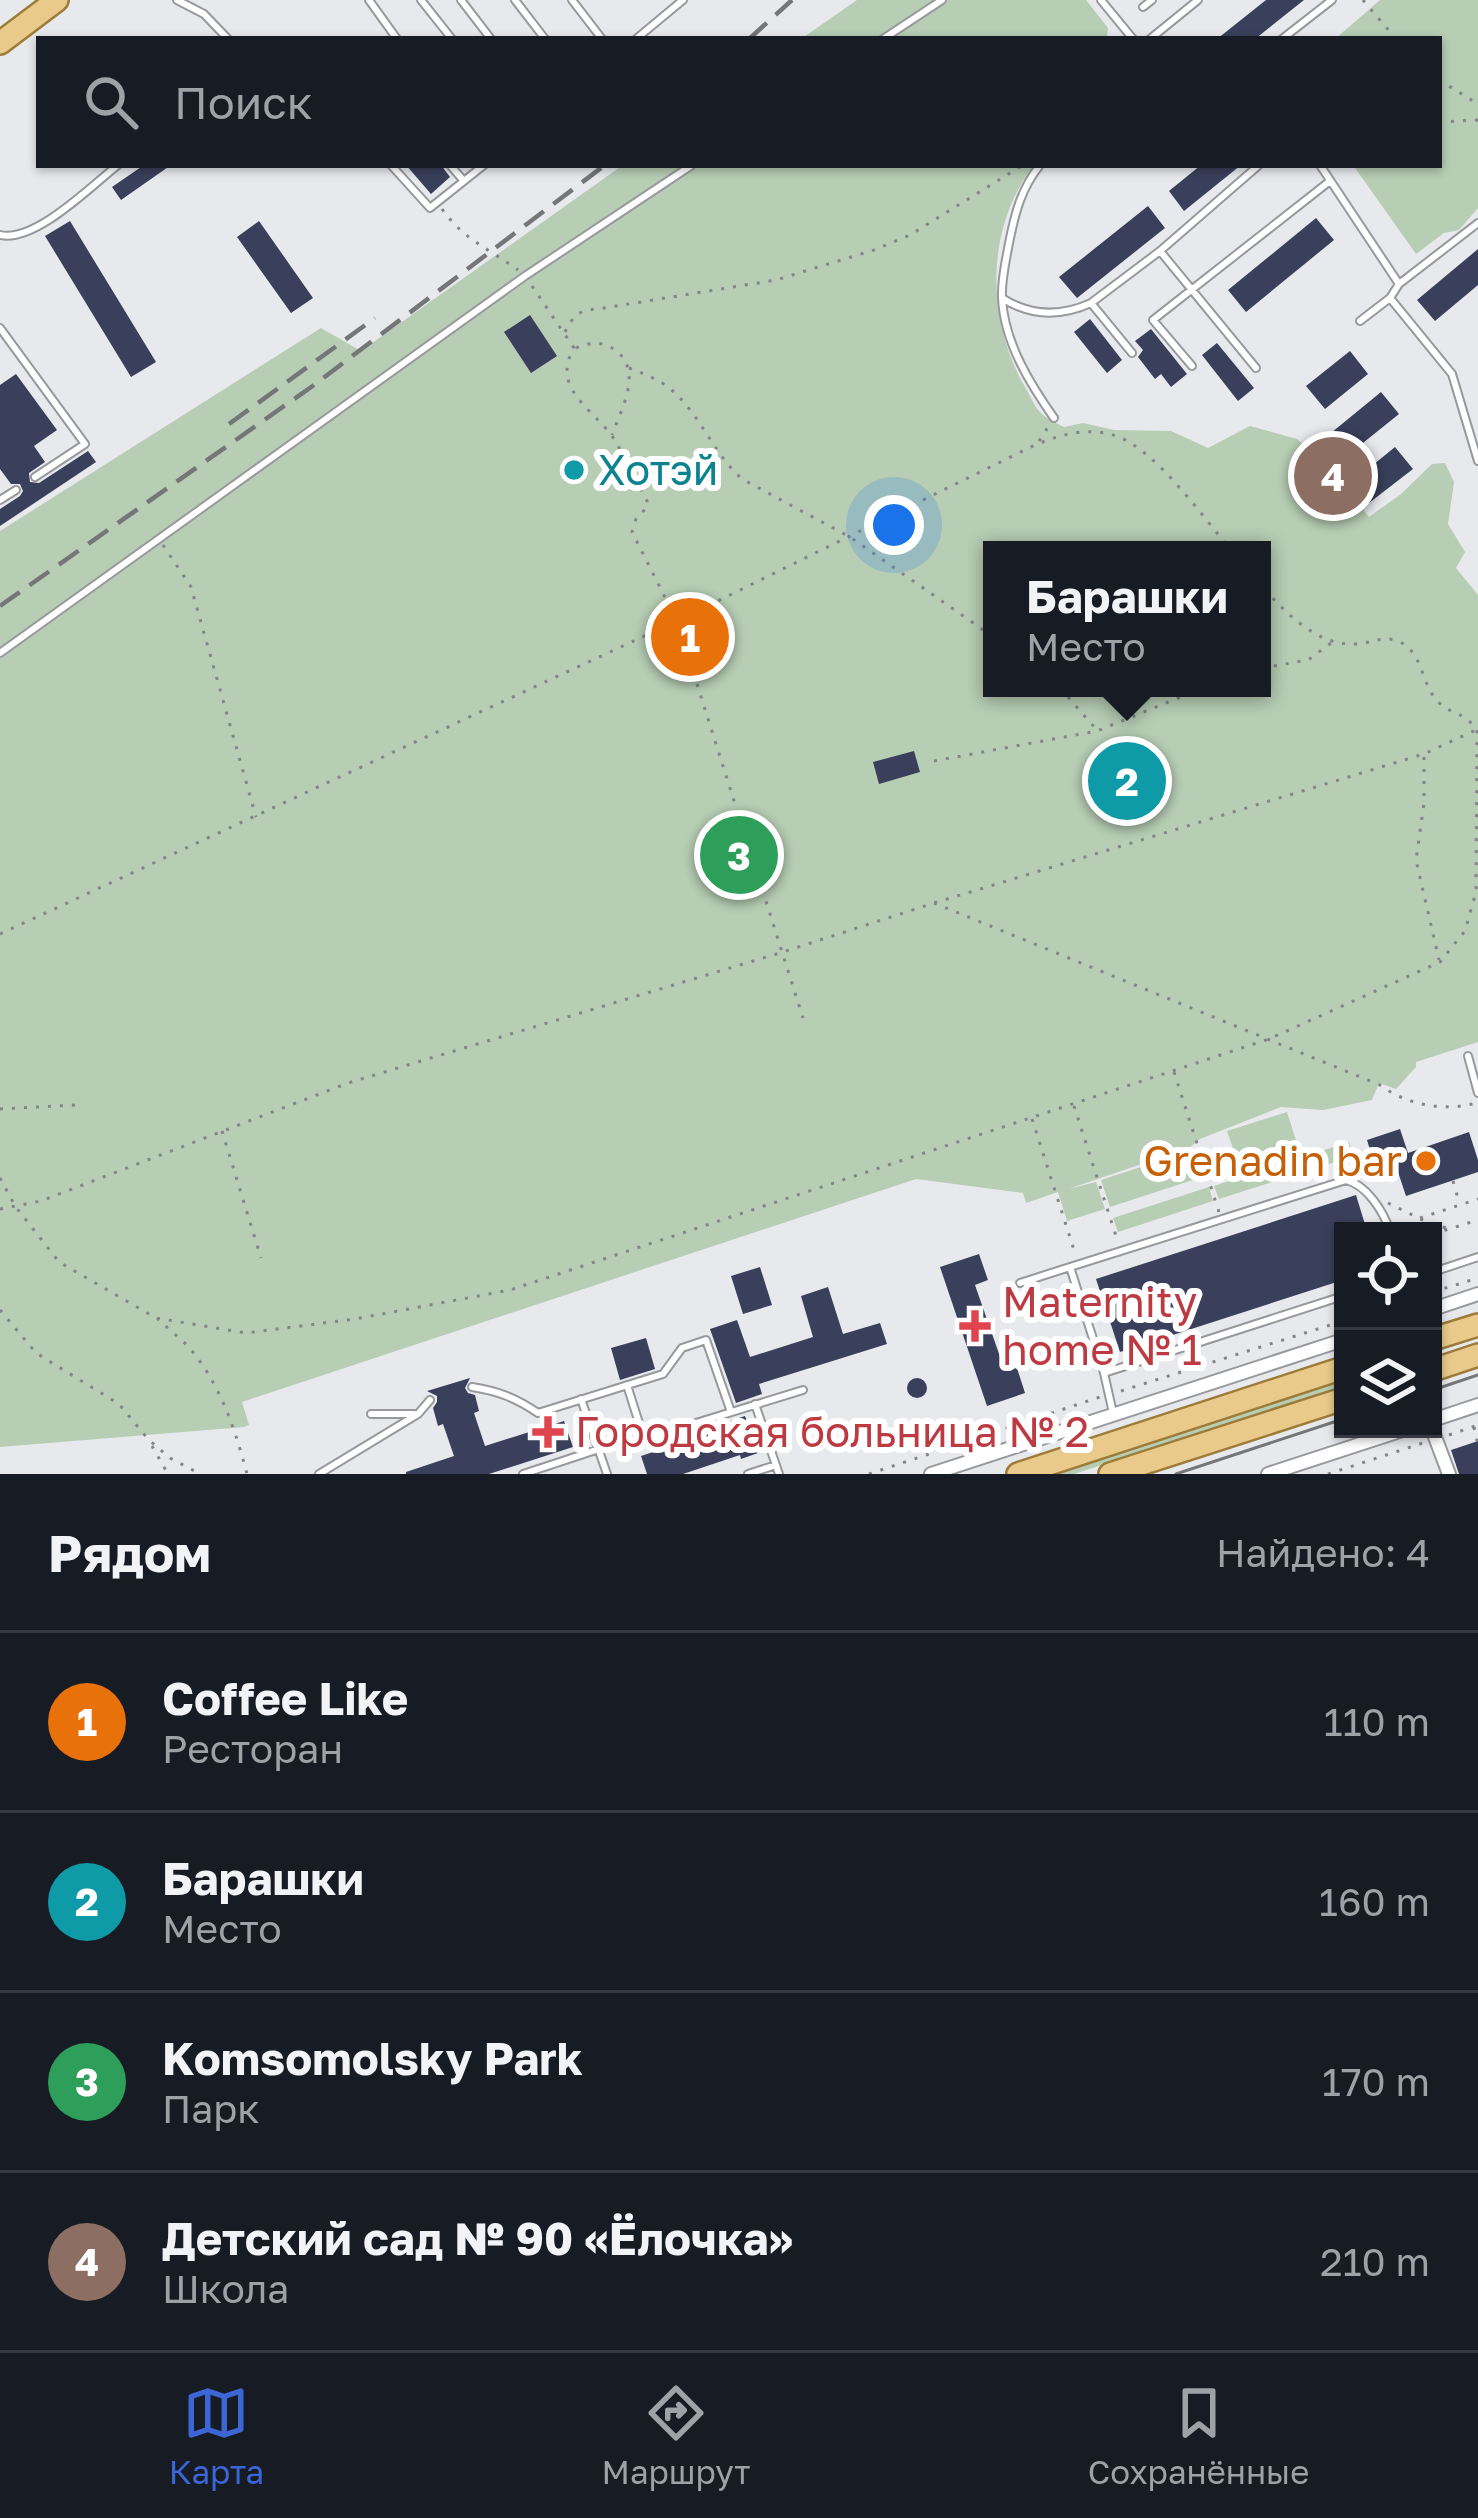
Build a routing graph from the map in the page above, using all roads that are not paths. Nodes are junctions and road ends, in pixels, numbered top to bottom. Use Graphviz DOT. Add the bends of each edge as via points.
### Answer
graph roads {
  1 [pos="38,0"];
  2 [pos="57,0"];
  3 [pos="177,0"];
  4 [pos="211,0"];
  5 [pos="369,0"];
  6 [pos="421,0"];
  7 [pos="460,0"];
  8 [pos="515,0"];
  9 [pos="572,0"];
  10 [pos="942,0"];
  11 [pos="1101,0"];
  12 [pos="1152,0"];
  13 [pos="1198,0"];
  14 [pos="1332,0"];
  15 [pos="680,1"];
  16 [pos="1143,7"];
  17 [pos="204,14"];
  18 [pos="1125,29"];
  19 [pos="225,36"];
  20 [pos="395,36"];
  21 [pos="450,36"];
  22 [pos="489,36"];
  23 [pos="543,36"];
  24 [pos="600,36"];
  25 [pos="639,36"];
  26 [pos="888,36"];
  27 [pos="1121,36"];
  28 [pos="1131,36"];
  29 [pos="1154,36"];
  30 [pos="1286,36"];
  31 [pos="9,37"];
  32 [pos="114,168"];
  33 [pos="394,168"];
  34 [pos="453,168"];
  35 [pos="480,168"];
  36 [pos="687,168"];
  37 [pos="1038,168"];
  38 [pos="1256,168"];
  39 [pos="1322,168"];
  40 [pos="464,181"];
  41 [pos="1330,181"];
  42 [pos="1478,223"];
  43 [pos="0,235"];
  44 [pos="1160,251"];
  45 [pos="1400,284"];
  46 [pos="1191,289"];
  47 [pos="1002,298"];
  48 [pos="1390,298"];
  49 [pos="1090,303"];
  50 [pos="1360,322"];
  51 [pos="0,328"];
  52 [pos="1132,353"];
  53 [pos="1192,367"];
  54 [pos="1256,368"];
  55 [pos="1054,418"];
  56 [pos="1476,445"];
  57 [pos="1478,460"];
  58 [pos="35,477"];
  59 [pos="16,490"];
  60 [pos="0,500"];
  61 [pos="0,653"];
  62 [pos="1468,1056"];
  63 [pos="1478,1093"];
  64 [pos="1386,1222"];
  65 [pos="1478,1258"];
  66 [pos="1074,1266"];
  67 [pos="1442,1269"];
  68 [pos="1020,1283"];
  69 [pos="1478,1294"];
  70 [pos="1334,1299"];
  71 [pos="1442,1306"];
  72 [pos="1478,1324"];
  73 [pos="1442,1336"];
  74 [pos="1334,1343"];
  75 [pos="1478,1355"];
  76 [pos="1442,1367"];
  77 [pos="1334,1371"];
  78 [pos="1104,1373"];
  79 [pos="627,1385"];
  80 [pos="472,1388"];
  81 [pos="802,1390"];
  82 [pos="581,1399"];
  83 [pos="430,1400"];
  84 [pos="1334,1402"];
  85 [pos="755,1404"];
  86 [pos="1478,1406"];
  87 [pos="730,1412"];
  88 [pos="371,1414"];
  89 [pos="418,1414"];
  90 [pos="1114,1416"];
  91 [pos="1442,1425"];
  92 [pos="1378,1438"];
  93 [pos="1437,1438"];
  94 [pos="598,1449"];
  95 [pos="777,1469"];
  96 [pos="319,1474"];
  97 [pos="523,1474"];
  98 [pos="607,1474"];
  99 [pos="748,1474"];
  100 [pos="931,1474"];
  101 [pos="1018,1474"];
  102 [pos="1110,1474"];
  103 [pos="1268,1474"];
  104 [pos="1448,1474"];
  1 -- 31 [label="main road"];
  2 -- 31 [label="main road"];
  3 -- 17 [label="lane"];
  4 -- 17 [label="lane"];
  5 -- 20 [label="lane"];
  6 -- 21 [label="lane"];
  7 -- 22 [label="lane"];
  8 -- 23 [label="lane"];
  9 -- 24 [label="lane"];
  10 -- 26 [label="lane"];
  11 -- 18 [label="lane"];
  12 -- 16 [label="lane"];
  13 -- 29 [label="lane"];
  14 -- 30 [label="lane"];
  15 -- 25 [label="lane"];
  17 -- 19 [label="lane"];
  18 -- 27 [label="lane"];
  18 -- 28 [label="lane"];
  32 -- 43 [label="lane" via="43,224"];
  33 -- 40 [label="lane" via="430,208"];
  34 -- 40 [label="lane"];
  35 -- 40 [label="lane"];
  36 -- 61 [label="lane"];
  37 -- 47 [label="lane" via="1014,218"];
  38 -- 44 [label="lane"];
  39 -- 41 [label="lane"];
  41 -- 45 [label="lane"];
  41 -- 46 [label="lane"];
  42 -- 45 [label="lane"];
  44 -- 46 [label="lane"];
  44 -- 49 [label="lane"];
  45 -- 48 [label="lane"];
  46 -- 53 [label="lane" via="1154,320"];
  46 -- 54 [label="lane"];
  47 -- 49 [label="lane" via="1045,314"];
  47 -- 55 [label="lane" via="1016,354"];
  48 -- 50 [label="lane"];
  48 -- 56 [label="lane" via="1452,374"];
  49 -- 52 [label="lane"];
  51 -- 58 [label="lane" via="85,443"];
  56 -- 57 [label="lane"];
  59 -- 60 [label="lane"];
  62 -- 63 [label="lane"];
  64 -- 66 [label="lane" via="1355,1182 1340,1180"];
  65 -- 67 [label="lane"];
  66 -- 68 [label="lane"];
  66 -- 78 [label="lane"];
  69 -- 71 [label="street"];
  70 -- 78 [label="lane"];
  72 -- 73 [label="main road"];
  74 -- 90 [label="street"];
  75 -- 76 [label="main road"];
  77 -- 101 [label="main road"];
  78 -- 90 [label="lane"];
  79 -- 82 [label="lane"];
  79 -- 87 [label="lane" via="644,1439"];
  79 -- 87 [label="lane" via="663,1374 682,1348 706,1340"];
  80 -- 82 [label="lane" via="516,1398 538,1413"];
  81 -- 85 [label="lane"];
  82 -- 94 [label="lane"];
  83 -- 89 [label="lane"];
  84 -- 102 [label="main road"];
  85 -- 87 [label="lane"];
  85 -- 95 [label="lane"];
  86 -- 91 [label="street"];
  88 -- 89 [label="lane"];
  89 -- 96 [label="lane"];
  90 -- 100 [label="street"];
  92 -- 103 [label="street"];
  93 -- 104 [label="street"];
  94 -- 97 [label="lane"];
  94 -- 98 [label="lane"];
  95 -- 99 [label="lane"];
}
